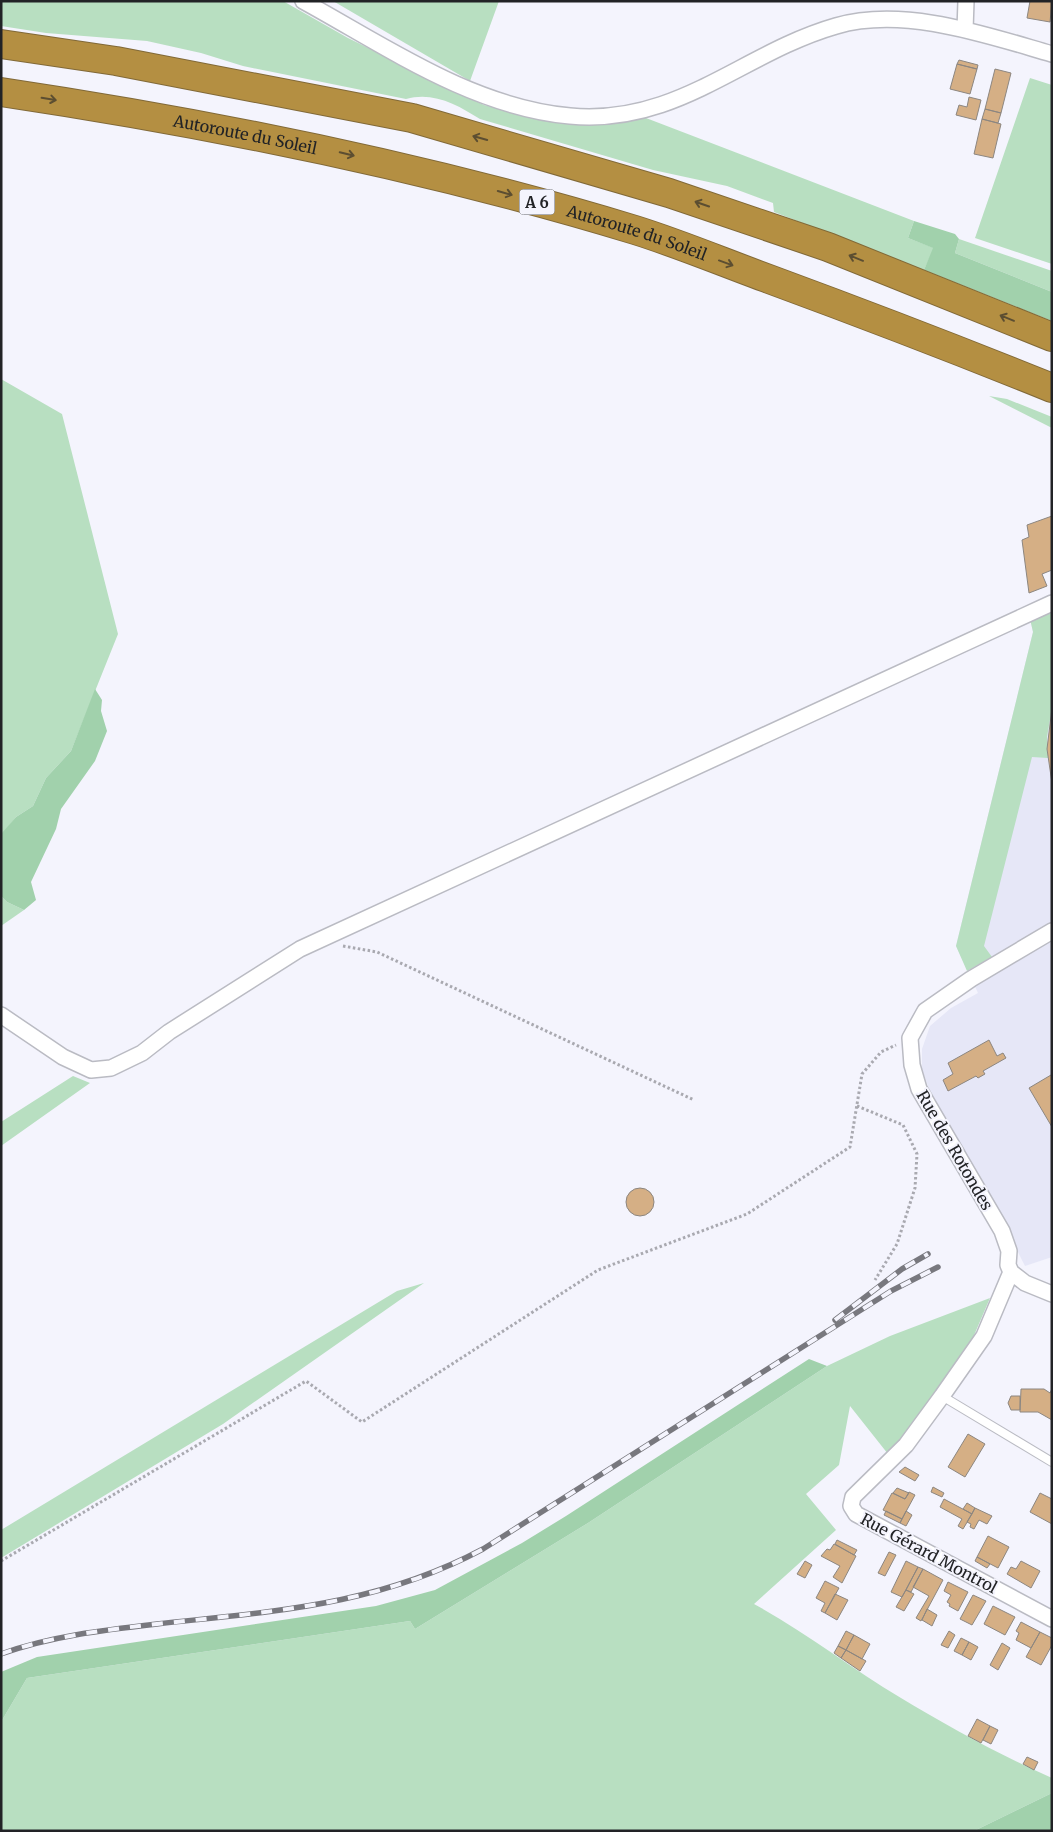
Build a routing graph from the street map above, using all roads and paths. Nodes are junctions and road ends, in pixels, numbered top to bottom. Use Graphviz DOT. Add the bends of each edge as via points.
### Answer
graph roads {
  1 [pos="304,1"];
  2 [pos="966,1"];
  3 [pos="965,30"];
  4 [pos="1,44"];
  5 [pos="1052,54"];
  6 [pos="1,92"];
  7 [pos="1052,337"];
  8 [pos="1052,388"];
  9 [pos="1052,603"];
  10 [pos="1052,931"];
  11 [pos="335,945"];
  12 [pos="1,1015"];
  13 [pos="910,1038"];
  14 [pos="694,1100"];
  15 [pos="857,1106"];
  16 [pos="1011,1272"];
  17 [pos="874,1280"];
  18 [pos="1052,1294"];
  19 [pos="942,1396"];
  20 [pos="1052,1462"];
  21 [pos="1,1561"];
  22 [pos="1052,1620"];
  1 -- 3 [label="street" via="454,84 520,107 570,116 634,113 678,100 799,40 837,26 867,21 913,21"];
  2 -- 3 [label="street"];
  3 -- 5 [label="street"];
  7 -- 4 [label="highway, one-way" via="828,247 669,193 412,118 116,61"];
  6 -- 8 [label="highway, Autoroute du Soleil / A 6, one-way" via="213,127 338,152 638,230"];
  9 -- 12 [label="street" via="300,949 142,1052 111,1068 91,1070 63,1057"];
  10 -- 13 [label="street" via="947,994 925,1011"];
  11 -- 14 [label="path" via="377,952"];
  13 -- 15 [label="path" via="881,1052 862,1074"];
  13 -- 16 [label="street, Rue des Rotondes" via="912,1065 919,1089 1004,1236"];
  15 -- 17 [label="path" via="903,1126 917,1154 915,1188 897,1244"];
  15 -- 21 [label="path" via="850,1147 748,1214 598,1270 362,1422 306,1381"];
  16 -- 18 [label="street" via="1025,1283"];
  16 -- 19 [label="street, Rue Gérard Montrol" via="984,1336"];
  19 -- 20 [label="lane"];
  19 -- 22 [label="street, Rue Gérard Montrol" via="906,1445 853,1497 852,1510"];
}
